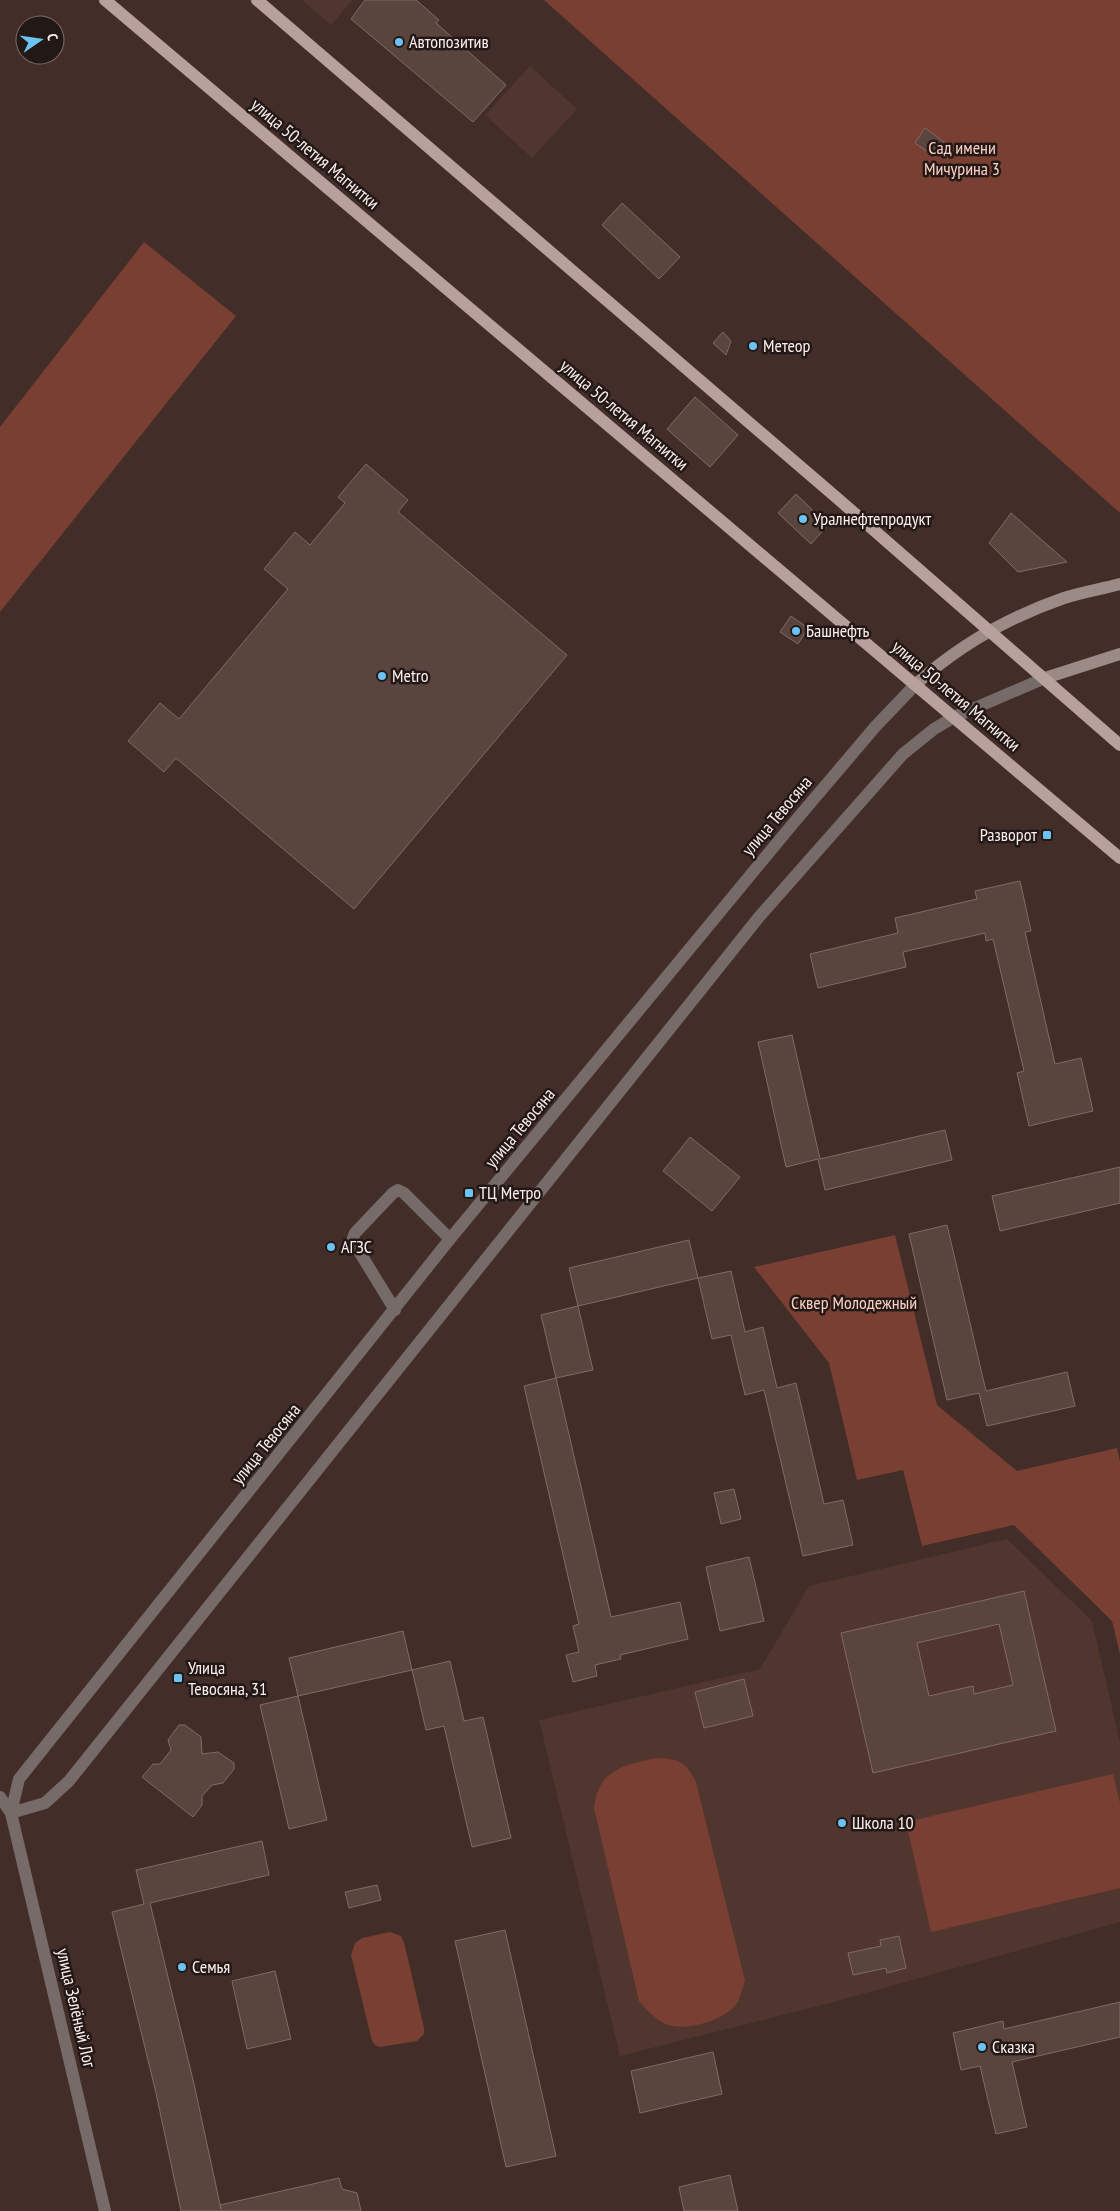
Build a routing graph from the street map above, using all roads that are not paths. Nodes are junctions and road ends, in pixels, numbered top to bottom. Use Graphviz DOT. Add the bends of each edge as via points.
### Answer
graph roads {
  1 [pos="105,0"];
  2 [pos="257,0"];
  3 [pos="1120,584"];
  4 [pos="988,630"];
  5 [pos="1120,654"];
  6 [pos="1045,678"];
  7 [pos="915,685"];
  8 [pos="954,717"];
  9 [pos="1120,745"];
  10 [pos="1120,858"];
  11 [pos="450,1239"];
  12 [pos="395,1310"];
  13 [pos="0,1797"];
  14 [pos="4,1812"];
  15 [pos="105,2211"];
  1 -- 7 [label="main road, улица 50-летия Магнитки"];
  2 -- 4 [label="main road"];
  3 -- 4 [label="main road, улица Тевосяна" via="1064,598"];
  4 -- 6 [label="main road"];
  4 -- 7 [label="main road, улица Тевосяна"];
  5 -- 6 [label="main road"];
  6 -- 8 [label="street"];
  6 -- 9 [label="main road"];
  7 -- 8 [label="main road, улица 50-летия Магнитки"];
  7 -- 11 [label="street, улица Тевосяна" via="875,727"];
  8 -- 10 [label="main road, улица 50-летия Магнитки"];
  8 -- 14 [label="street" via="903,754 759,917 69,1781 46,1803"];
  11 -- 12 [label="street, улица Тевосяна"];
  11 -- 12 [label="street" via="398,1190 355,1233 354,1243"];
  12 -- 14 [label="street, улица Тевосяна" via="19,1779"];
  13 -- 14 [label="street, улица Зелёный Лог"];
  14 -- 15 [label="street, улица Зелёный Лог"];
}
